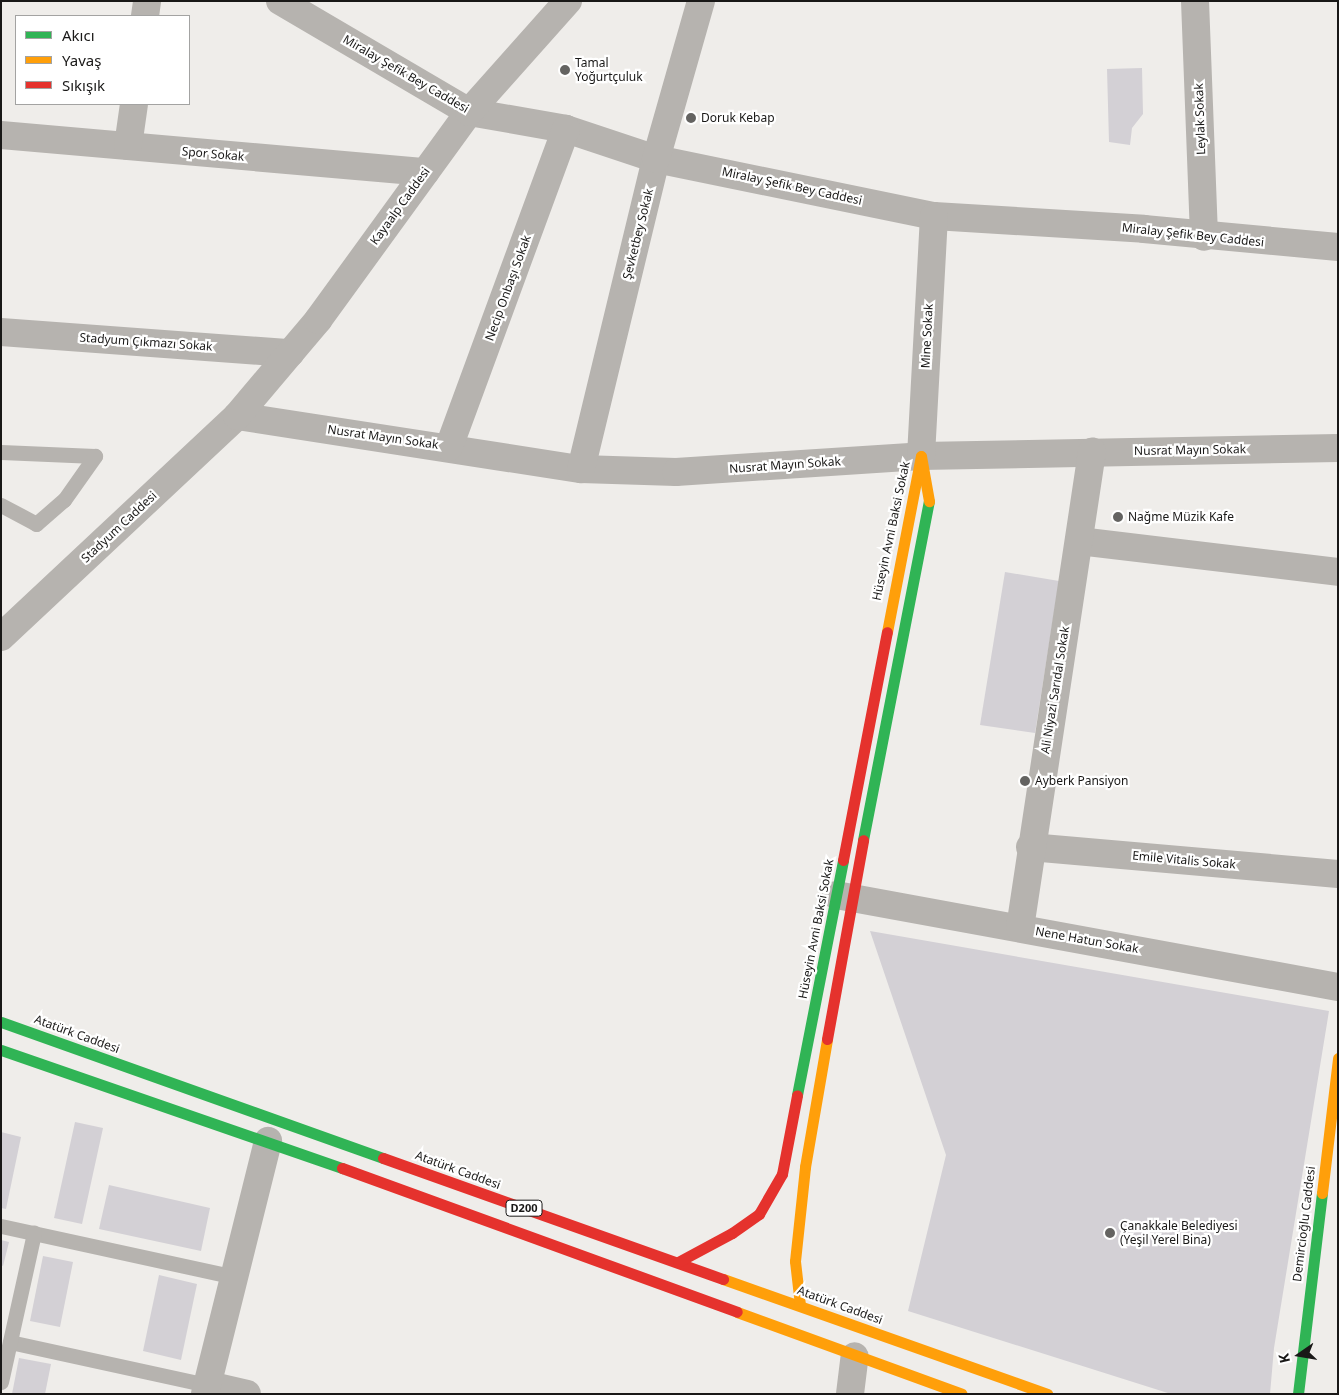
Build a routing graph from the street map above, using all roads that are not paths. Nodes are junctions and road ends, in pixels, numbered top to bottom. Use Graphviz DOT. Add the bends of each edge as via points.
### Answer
graph roads {
  1 [pos="147,1"];
  2 [pos="280,1"];
  3 [pos="568,1"];
  4 [pos="701,1"];
  5 [pos="1196,1"];
  6 [pos="145,15"];
  7 [pos="134,105"];
  8 [pos="469,112"];
  9 [pos="566,129"];
  10 [pos="1,135"];
  11 [pos="128,146"];
  12 [pos="656,159"];
  13 [pos="426,172"];
  14 [pos="934,216"];
  15 [pos="1204,237"];
  16 [pos="1338,247"];
  17 [pos="1,332"];
  18 [pos="290,353"];
  19 [pos="237,416"];
  20 [pos="449,446"];
  21 [pos="1338,448"];
  22 [pos="1,452"];
  23 [pos="1092,452"];
  24 [pos="920,456"];
  25 [pos="581,468"];
  26 [pos="1,505"];
  27 [pos="1079,541"];
  28 [pos="1338,572"];
  29 [pos="1,637"];
  30 [pos="1030,847"];
  31 [pos="1338,874"];
  32 [pos="843,896"];
  33 [pos="1020,928"];
  34 [pos="1338,987"];
  35 [pos="1,1022"];
  36 [pos="1,1050"];
  37 [pos="1338,1058"];
  38 [pos="268,1141"];
  39 [pos="790,1186"];
  40 [pos="1,1226"];
  41 [pos="34,1233"];
  42 [pos="678,1262"];
  43 [pos="235,1277"];
  44 [pos="800,1305"];
  45 [pos="10,1342"];
  46 [pos="855,1356"];
  47 [pos="1,1382"];
  48 [pos="207,1389"];
  49 [pos="248,1394"];
  50 [pos="850,1394"];
  51 [pos="962,1394"];
  52 [pos="1047,1394"];
  53 [pos="1298,1394"];
  1 -- 6 [label="street"];
  2 -- 8 [label="street, Miralay Şefik Bey Caddesi"];
  3 -- 8 [label="street, Kayaalp Caddesi"];
  4 -- 12 [label="street, Şevketbey Sokak"];
  5 -- 15 [label="street, Leylak Sokak"];
  7 -- 11 [label="street"];
  8 -- 9 [label="street, Miralay Şefik Bey Caddesi"];
  8 -- 13 [label="street, Kayaalp Caddesi"];
  9 -- 12 [label="street, Miralay Şefik Bey Caddesi"];
  9 -- 20 [label="street, Necip Onbaşı Sokak"];
  10 -- 11 [label="street, Spor Sokak"];
  11 -- 13 [label="street, Spor Sokak"];
  12 -- 14 [label="street, Miralay Şefik Bey Caddesi"];
  12 -- 25 [label="street, Şevketbey Sokak"];
  13 -- 18 [label="street, Kayaalp Caddesi"];
  14 -- 15 [label="street, Miralay Şefik Bey Caddesi" via="1144,229"];
  14 -- 24 [label="street, Mine Sokak"];
  15 -- 16 [label="street, Miralay Şefik Bey Caddesi"];
  17 -- 18 [label="street, Stadyum Çıkmazı Sokak"];
  18 -- 19 [label="street, Kayaalp Caddesi"];
  19 -- 20 [label="street, Nusrat Mayın Sokak"];
  19 -- 29 [label="street, Stadyum Caddesi"];
  20 -- 25 [label="street, Nusrat Mayın Sokak"];
  21 -- 23 [label="street, Nusrat Mayın Sokak"];
  22 -- 26 [label="lane" via="95,456 64,500 36,524"];
  23 -- 24 [label="street, Nusrat Mayın Sokak"];
  23 -- 27 [label="street, Ali Niyazi Sarıdal Sokak"];
  24 -- 25 [label="street, Nusrat Mayın Sokak" via="676,472"];
  24 -- 32 [label="main road, Hüseyin Avni Baksi Sokak"];
  24 -- 32 [label="main road, Hüseyin Avni Baksi Sokak" via="930,507"];
  27 -- 28 [label="street"];
  27 -- 30 [label="street, Ali Niyazi Sarıdal Sokak"];
  30 -- 31 [label="street, Emile Vitalis Sokak"];
  30 -- 33 [label="street, Ali Niyazi Sarıdal Sokak"];
  32 -- 33 [label="street, Nene Hatun Sokak"];
  32 -- 39 [label="main road, Hüseyin Avni Baksi Sokak"];
  32 -- 39 [label="main road, Hüseyin Avni Baksi Sokak" via="797,1102"];
  33 -- 34 [label="street, Nene Hatun Sokak"];
  35 -- 42 [label="main road, Atatürk Caddesi / D200"];
  36 -- 38 [label="main road, D200"];
  37 -- 53 [label="main road, Demircioğlu Caddesi"];
  38 -- 43 [label="street"];
  38 -- 46 [label="main road, D200"];
  39 -- 42 [label="main road, Hüseyin Avni Baksi Sokak" via="732,1233"];
  39 -- 44 [label="main road, Hüseyin Avni Baksi Sokak"];
  40 -- 41 [label="lane"];
  41 -- 43 [label="lane"];
  41 -- 45 [label="lane"];
  42 -- 44 [label="main road, Atatürk Caddesi / D200"];
  43 -- 48 [label="street"];
  44 -- 52 [label="main road, Atatürk Caddesi / D200"];
  45 -- 47 [label="lane"];
  45 -- 48 [label="lane"];
  46 -- 50 [label="street"];
  46 -- 51 [label="main road, D200"];
  48 -- 49 [label="street"];
}
